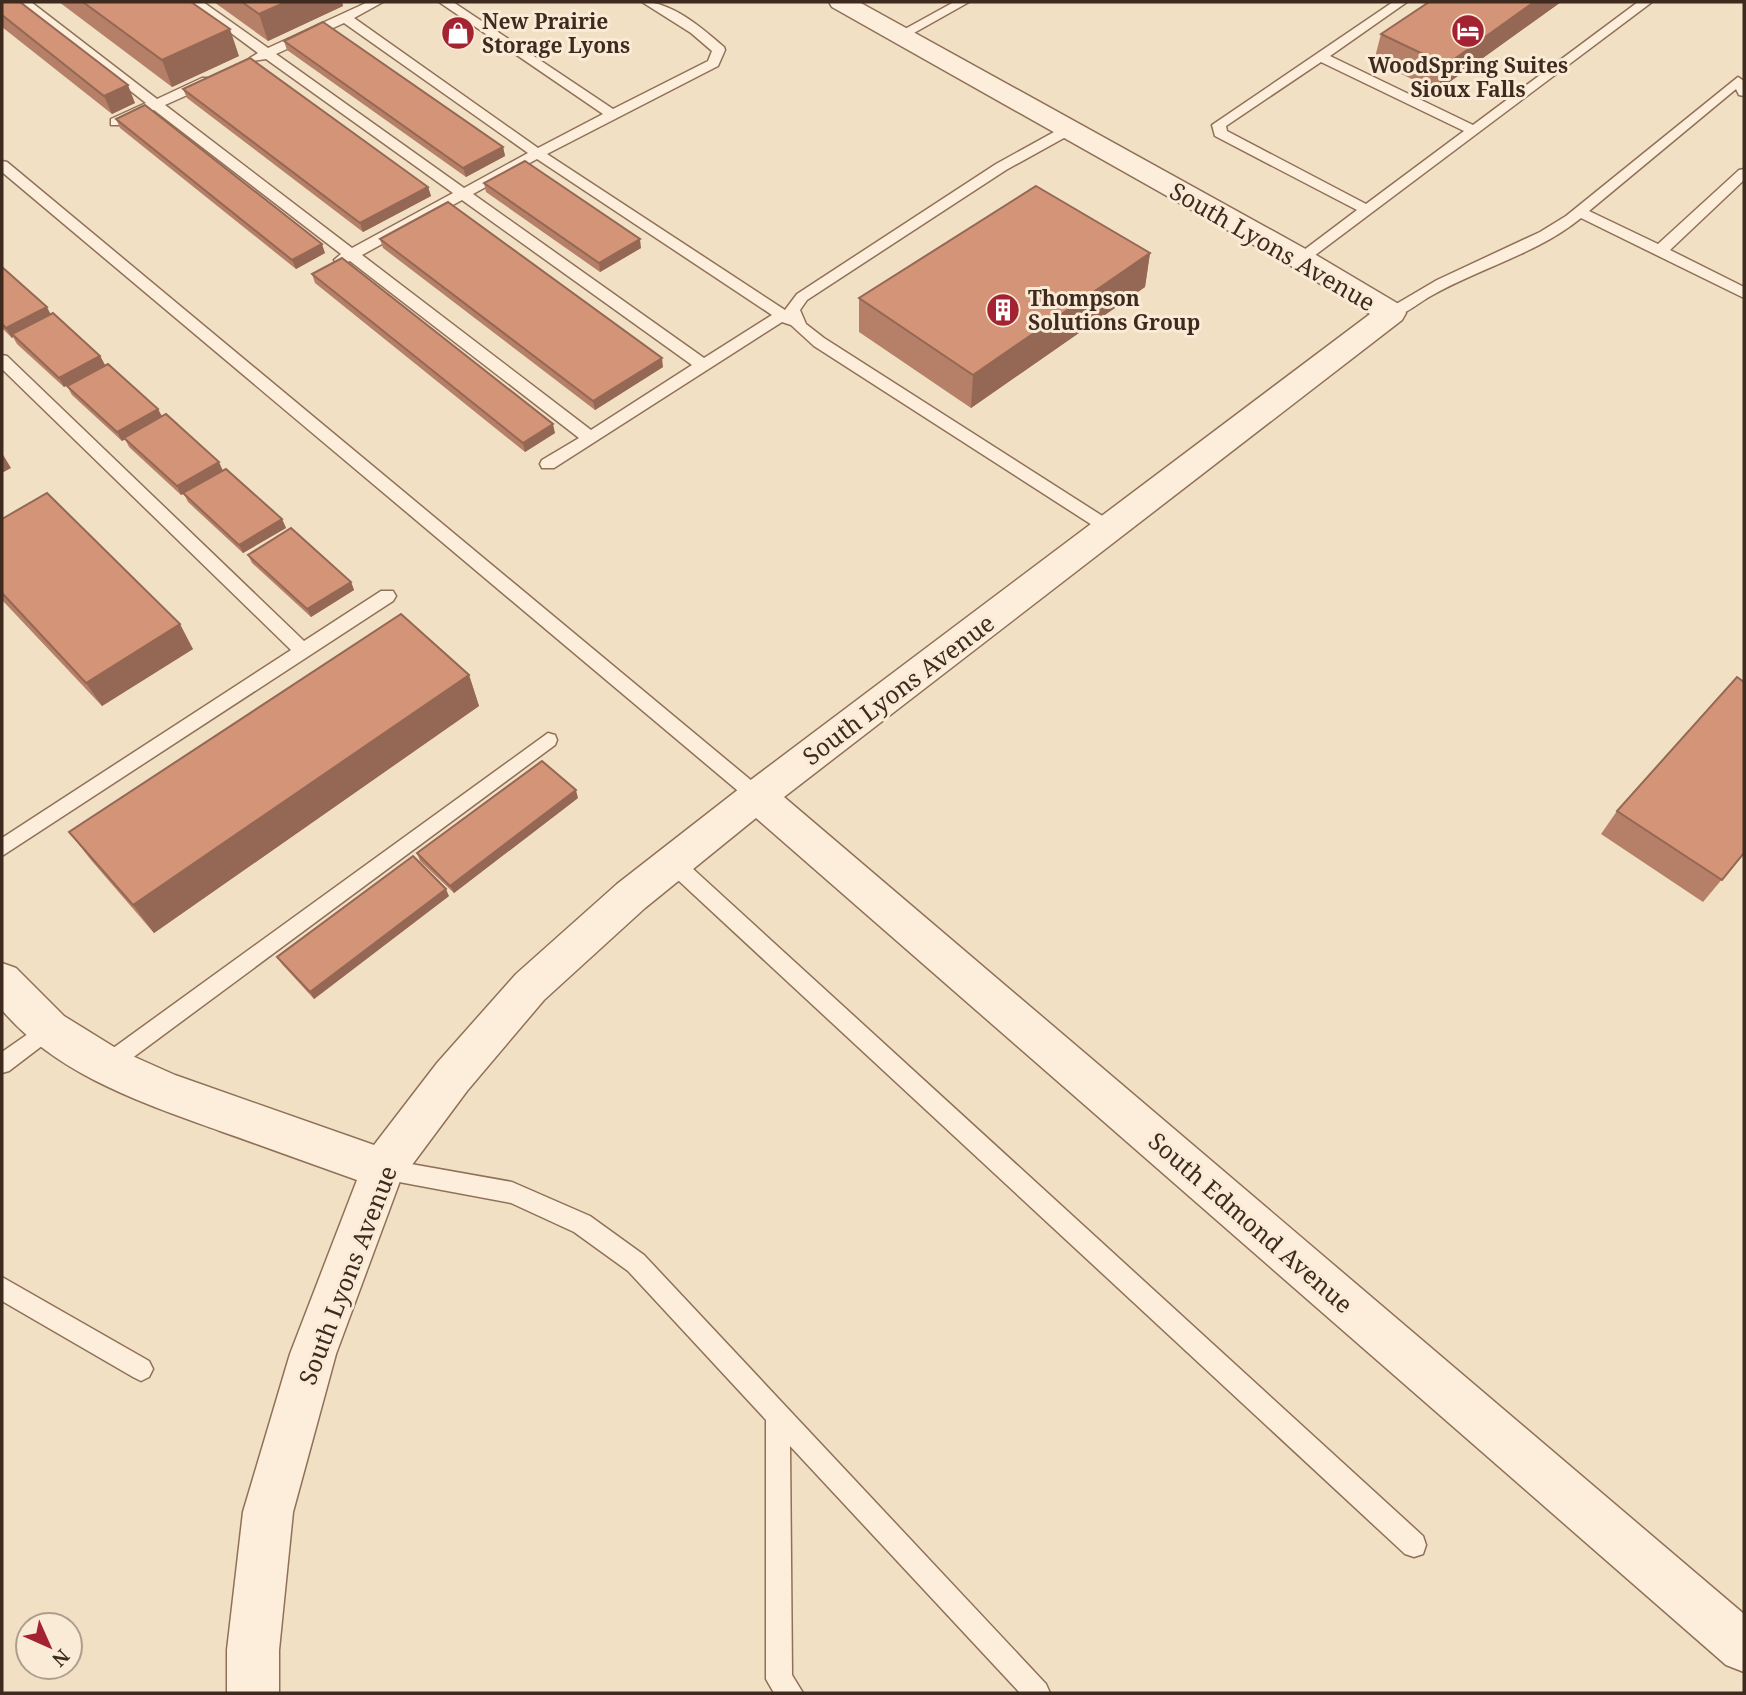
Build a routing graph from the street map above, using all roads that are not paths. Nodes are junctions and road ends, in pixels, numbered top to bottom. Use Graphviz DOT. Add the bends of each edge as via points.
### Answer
graph roads {
  1 [pos="23,2"];
  2 [pos="195,2"];
  3 [pos="377,2"];
  4 [pos="445,2"];
  5 [pos="648,2"];
  6 [pos="841,2"];
  7 [pos="963,2"];
  8 [pos="1401,2"];
  9 [pos="1646,2"];
  10 [pos="345,18"];
  11 [pos="900,36"];
  12 [pos="267,54"];
  13 [pos="1320,56"];
  14 [pos="243,65"];
  15 [pos="218,76"];
  16 [pos="1744,92"];
  17 [pos="157,104"];
  18 [pos="614,115"];
  19 [pos="116,122"];
  20 [pos="1068,131"];
  21 [pos="1475,131"];
  22 [pos="538,153"];
  23 [pos="2,165"];
  24 [pos="1744,173"];
  25 [pos="463,194"];
  26 [pos="1367,210"];
  27 [pos="1580,212"];
  28 [pos="1660,251"];
  29 [pos="352,254"];
  30 [pos="1301,260"];
  31 [pos="328,267"];
  32 [pos="1744,293"];
  33 [pos="1391,313"];
  34 [pos="782,315"];
  35 [pos="800,327"];
  36 [pos="2,360"];
  37 [pos="704,366"];
  38 [pos="590,438"];
  39 [pos="548,464"];
  40 [pos="1109,528"];
  41 [pos="387,596"];
  42 [pos="303,651"];
  43 [pos="548,740"];
  44 [pos="757,796"];
  45 [pos="2,848"];
  46 [pos="673,863"];
  47 [pos="2,982"];
  48 [pos="48,1029"];
  49 [pos="2,1064"];
  50 [pos="105,1066"];
  51 [pos="383,1169"];
  52 [pos="2,1288"];
  53 [pos="141,1369"];
  54 [pos="778,1415"];
  55 [pos="1414,1545"];
  56 [pos="1744,1647"];
  57 [pos="253,1693"];
  58 [pos="790,1693"];
  59 [pos="1037,1693"];
  1 -- 17 [label="lane"];
  2 -- 12 [label="lane"];
  3 -- 10 [label="lane"];
  4 -- 18 [label="lane"];
  5 -- 18 [label="lane" via="696,30 719,50 713,63"];
  6 -- 11 [label="street, South Lyons Avenue"];
  7 -- 11 [label="lane"];
  8 -- 13 [label="lane"];
  9 -- 21 [label="lane"];
  10 -- 12 [label="lane"];
  10 -- 22 [label="lane"];
  11 -- 20 [label="street, South Lyons Avenue"];
  12 -- 14 [label="lane"];
  12 -- 25 [label="lane"];
  13 -- 21 [label="lane"];
  13 -- 26 [label="lane" via="1219,125 1220,133"];
  15 -- 17 [label="lane"];
  16 -- 27 [label="lane" via="1738,81"];
  17 -- 19 [label="lane"];
  17 -- 29 [label="lane"];
  18 -- 22 [label="lane"];
  20 -- 30 [label="street, South Lyons Avenue"];
  20 -- 35 [label="lane" via="1001,167 802,297 792,309"];
  21 -- 26 [label="lane"];
  22 -- 25 [label="lane"];
  22 -- 34 [label="lane"];
  23 -- 44 [label="lane"];
  24 -- 28 [label="lane"];
  25 -- 29 [label="lane"];
  25 -- 37 [label="lane"];
  26 -- 30 [label="lane"];
  27 -- 28 [label="lane"];
  27 -- 33 [label="lane" via="1545,235 1442,283"];
  28 -- 32 [label="lane"];
  29 -- 31 [label="lane"];
  29 -- 38 [label="lane"];
  30 -- 33 [label="street, South Lyons Avenue"];
  33 -- 40 [label="street, South Lyons Avenue"];
  34 -- 35 [label="lane"];
  34 -- 37 [label="lane"];
  35 -- 40 [label="lane"];
  36 -- 42 [label="lane"];
  37 -- 38 [label="lane"];
  38 -- 39 [label="lane"];
  40 -- 44 [label="street, South Lyons Avenue"];
  41 -- 42 [label="lane"];
  42 -- 45 [label="lane"];
  43 -- 50 [label="lane"];
  44 -- 46 [label="street, South Lyons Avenue"];
  44 -- 56 [label="street, South Edmond Avenue"];
  46 -- 51 [label="street, South Lyons Avenue" via="530,987 452,1077"];
  46 -- 55 [label="lane"];
  47 -- 48 [label="street"];
  48 -- 49 [label="lane"];
  48 -- 50 [label="street"];
  50 -- 51 [label="street"];
  51 -- 54 [label="lane" via="512,1193 582,1224 636,1264"];
  51 -- 57 [label="street, South Lyons Avenue" via="313,1353 268,1512 253,1650"];
  52 -- 53 [label="lane"];
  54 -- 58 [label="lane" via="779,1679"];
  54 -- 59 [label="lane"];
}
